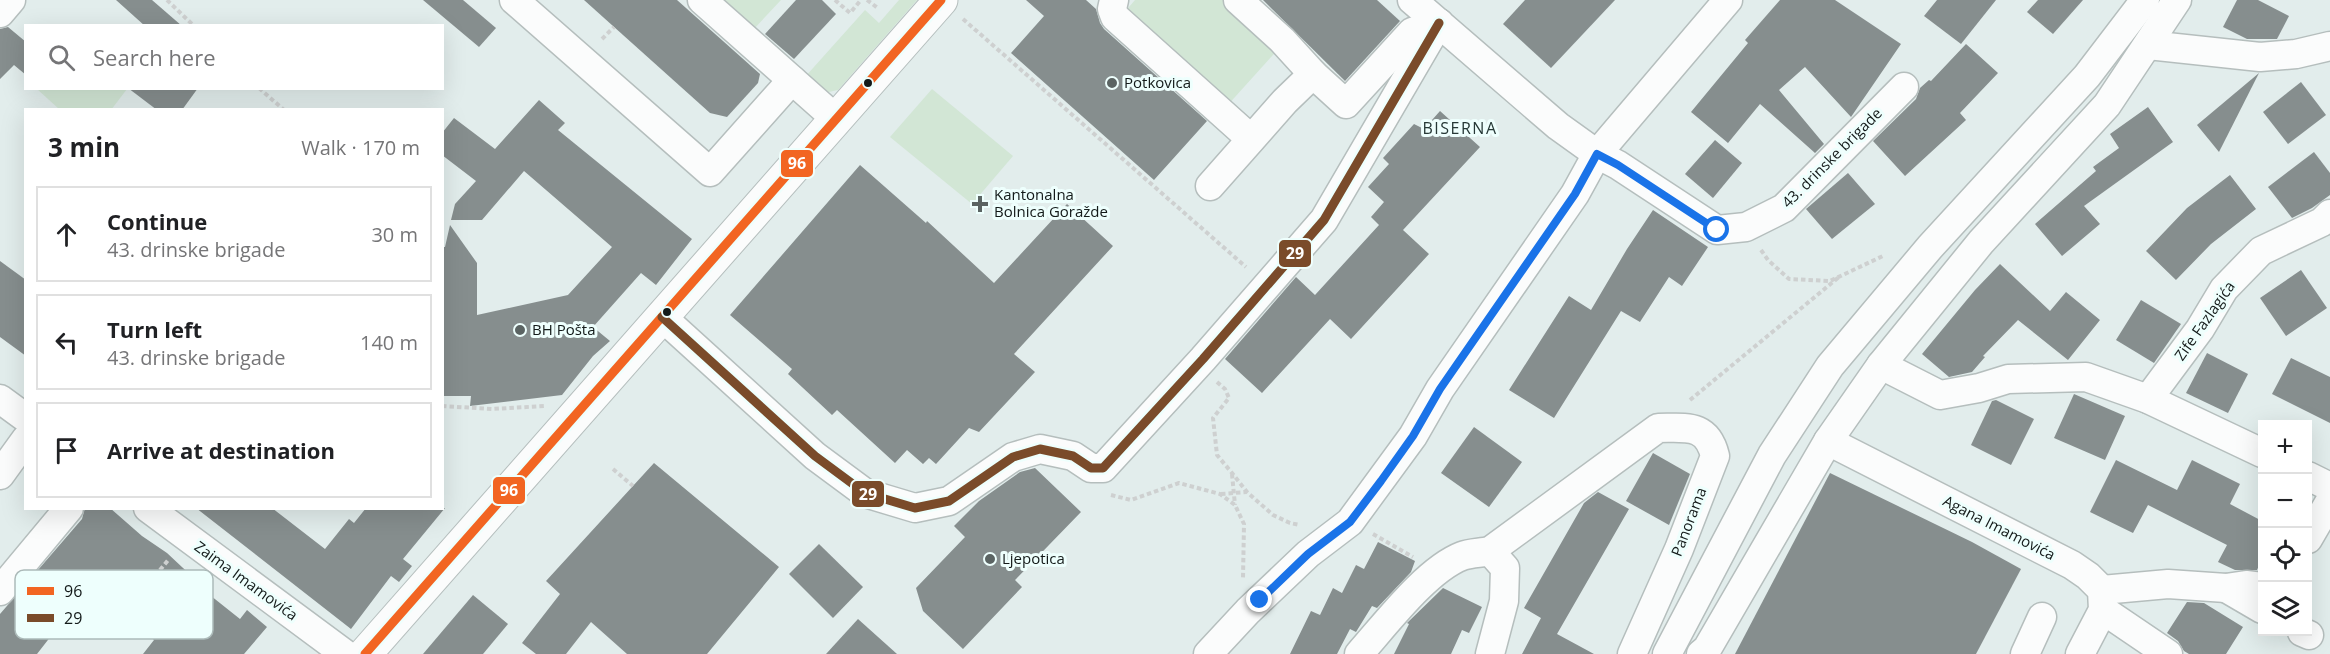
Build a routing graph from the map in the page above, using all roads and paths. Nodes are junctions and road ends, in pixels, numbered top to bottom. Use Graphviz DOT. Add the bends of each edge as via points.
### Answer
graph roads {
  1 [pos="11,0"];
  2 [pos="167,0"];
  3 [pos="514,0"];
  4 [pos="702,0"];
  5 [pos="835,0"];
  6 [pos="861,0"];
  7 [pos="867,0"];
  8 [pos="1114,0"];
  9 [pos="1238,0"];
  10 [pos="1412,0"];
  11 [pos="1728,0"];
  12 [pos="2145,0"];
  13 [pos="2177,0"];
  14 [pos="950,8"];
  15 [pos="879,9"];
  16 [pos="0,13"];
  17 [pos="1438,23"];
  18 [pos="192,24"];
  19 [pos="2148,45"];
  20 [pos="2330,46"];
  21 [pos="1313,74"];
  22 [pos="792,80"];
  23 [pos="1904,87"];
  24 [pos="261,90"];
  25 [pos="282,108"];
  26 [pos="836,119"];
  27 [pos="1251,139"];
  28 [pos="1597,154"];
  29 [pos="1210,186"];
  30 [pos="2330,214"];
  31 [pos="1746,227"];
  32 [pos="1930,247"];
  33 [pos="1839,278"];
  34 [pos="1267,285"];
  35 [pos="662,317"];
  36 [pos="1203,359"];
  37 [pos="1881,365"];
  38 [pos="0,399"];
  39 [pos="2148,399"];
  40 [pos="586,403"];
  41 [pos="444,406"];
  42 [pos="24,417"];
  43 [pos="1658,428"];
  44 [pos="1828,441"];
  45 [pos="24,442"];
  46 [pos="2258,451"];
  47 [pos="1091,468"];
  48 [pos="613,469"];
  49 [pos="1232,473"];
  50 [pos="0,475"];
  51 [pos="2312,478"];
  52 [pos="633,486"];
  53 [pos="2330,487"];
  54 [pos="1233,492"];
  55 [pos="1247,492"];
  56 [pos="1220,494"];
  57 [pos="2330,501"];
  58 [pos="1235,505"];
  59 [pos="67,510"];
  60 [pos="151,510"];
  61 [pos="1350,522"];
  62 [pos="2312,531"];
  63 [pos="1490,551"];
  64 [pos="17,570"];
  65 [pos="15,573"];
  66 [pos="2258,586"];
  67 [pos="2226,588"];
  68 [pos="0,591"];
  69 [pos="2103,600"];
  70 [pos="2258,607"];
  71 [pos="1248,610"];
  72 [pos="2042,617"];
  73 [pos="345,654"];
  74 [pos="365,654"];
  75 [pos="1208,654"];
  76 [pos="1359,654"];
  77 [pos="1490,654"];
  78 [pos="1632,654"];
  79 [pos="1667,654"];
  80 [pos="1701,654"];
  81 [pos="2025,654"];
  82 [pos="2080,654"];
  83 [pos="2168,654"];
  1 -- 16 [label="street"];
  2 -- 18 [label="path"];
  3 -- 22 [label="street" via="710,172"];
  4 -- 22 [label="street"];
  5 -- 6 [label="path" via="850,13"];
  7 -- 15 [label="path"];
  8 -- 27 [label="street" via="1115,16"];
  9 -- 21 [label="street" via="1282,39"];
  10 -- 17 [label="street, 43. drinske brigade"];
  11 -- 28 [label="street"];
  12 -- 32 [label="street" via="2087,76"];
  13 -- 19 [label="street"];
  14 -- 26 [label="main road"];
  14 -- 34 [label="path"];
  17 -- 21 [label="street" via="1412,32 1346,104"];
  17 -- 28 [label="street, 43. drinske brigade" via="1558,126"];
  17 -- 34 [label="street" via="1324,220"];
  19 -- 20 [label="street" via="2260,57"];
  19 -- 37 [label="street" via="2107,105 1981,242"];
  21 -- 27 [label="street"];
  22 -- 26 [label="street"];
  23 -- 31 [label="street, 43. drinske brigade" via="1784,208"];
  24 -- 25 [label="path"];
  26 -- 35 [label="main road"];
  27 -- 29 [label="street"];
  28 -- 31 [label="street, 43. drinske brigade" via="1717,230"];
  28 -- 61 [label="street" via="1575,194 1440,389 1413,436"];
  30 -- 39 [label="street, Zife Fazlagića" via="2322,222 2261,251 2224,289"];
  31 -- 33 [label="path" via="1768,260 1789,279"];
  32 -- 33 [label="path" via="1887,253"];
  32 -- 79 [label="street" via="1830,366 1772,455"];
  33 -- 43 [label="path"];
  34 -- 36 [label="street"];
  35 -- 40 [label="main road"];
  35 -- 47 [label="street" via="815,456 865,493 915,507 949,501 1013,457 1040,449 1073,456"];
  36 -- 47 [label="street" via="1103,468"];
  36 -- 49 [label="path" via="1212,378 1229,398 1213,418 1217,455"];
  37 -- 39 [label="street" via="1940,395 2008,379 2086,377"];
  37 -- 44 [label="street"];
  38 -- 42 [label="street"];
  39 -- 46 [label="street"];
  40 -- 41 [label="path" via="492,409"];
  40 -- 74 [label="main road"];
  43 -- 63 [label="street"];
  43 -- 78 [label="street, Panorama" via="1690,427 1703,432 1715,456"];
  44 -- 69 [label="street, Agana Imamovića" via="2072,565 2088,576"];
  44 -- 80 [label="street"];
  45 -- 50 [label="street"];
  47 -- 56 [label="path" via="1113,497 1131,500 1179,483"];
  48 -- 52 [label="path"];
  49 -- 54 [label="path"];
  49 -- 55 [label="path"];
  51 -- 53 [label="street"];
  54 -- 55 [label="path"];
  54 -- 56 [label="path"];
  54 -- 58 [label="path"];
  55 -- 61 [label="path" via="1290,523 1307,526"];
  56 -- 58 [label="path"];
  57 -- 62 [label="street"];
  58 -- 71 [label="path" via="1244,524 1243,570"];
  59 -- 64 [label="street"];
  60 -- 73 [label="street, Zaima Imamovića"];
  61 -- 71 [label="street" via="1308,554"];
  63 -- 76 [label="street" via="1463,556 1438,571"];
  63 -- 77 [label="street" via="1504,568 1504,601"];
  65 -- 68 [label="street"];
  66 -- 67 [label="street"];
  67 -- 69 [label="street" via="2168,585"];
  67 -- 70 [label="street"];
  69 -- 82 [label="street"];
  69 -- 83 [label="street, Agana Imamovića"];
  71 -- 75 [label="street"];
  72 -- 81 [label="street"];
}
